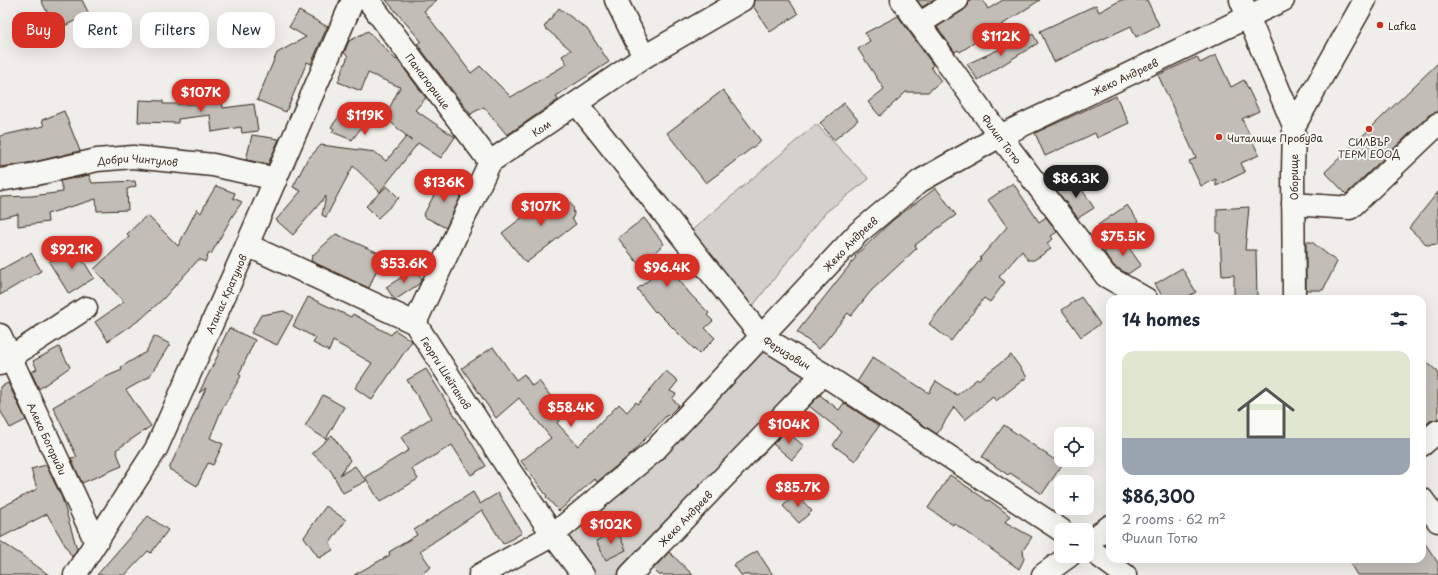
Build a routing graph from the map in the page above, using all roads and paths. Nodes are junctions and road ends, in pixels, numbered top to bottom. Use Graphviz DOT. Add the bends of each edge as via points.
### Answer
graph roads {
  1 [pos="353,0"];
  2 [pos="368,0"];
  3 [pos="616,0"];
  4 [pos="742,0"];
  5 [pos="902,0"];
  6 [pos="958,0"];
  7 [pos="1283,0"];
  8 [pos="1365,0"];
  9 [pos="1244,8"];
  10 [pos="919,24"];
  11 [pos="644,57"];
  12 [pos="577,104"];
  13 [pos="1438,124"];
  14 [pos="1294,126"];
  15 [pos="1000,136"];
  16 [pos="490,162"];
  17 [pos="276,179"];
  18 [pos="0,180"];
  19 [pos="1293,204"];
  20 [pos="247,245"];
  21 [pos="1139,295"];
  22 [pos="1294,295"];
  23 [pos="86,308"];
  24 [pos="415,323"];
  25 [pos="0,335"];
  26 [pos="761,336"];
  27 [pos="5,361"];
  28 [pos="823,374"];
  29 [pos="1438,431"];
  30 [pos="1426,441"];
  31 [pos="1426,504"];
  32 [pos="1438,521"];
  33 [pos="1054,525"];
  34 [pos="1106,529"];
  35 [pos="553,535"];
  36 [pos="1094,538"];
  37 [pos="96,542"];
  38 [pos="1094,552"];
  39 [pos="1106,561"];
  40 [pos="1059,563"];
  41 [pos="1109,563"];
  42 [pos="75,575"];
  43 [pos="480,575"];
  44 [pos="583,575"];
  45 [pos="630,575"];
  46 [pos="1043,575"];
  47 [pos="1125,575"];
  1 -- 17 [label="street, Атанас Кратунов"];
  2 -- 16 [label="street, Панагюрище"];
  3 -- 11 [label="street"];
  4 -- 11 [label="street, Ком"];
  5 -- 10 [label="street, Филип Тотю"];
  6 -- 10 [label="street"];
  7 -- 9 [label="street, Жеко Андреев"];
  8 -- 14 [label="street"];
  9 -- 14 [label="street, Оборище"];
  9 -- 15 [label="street, Жеко Андреев"];
  10 -- 15 [label="street, Филип Тотю"];
  11 -- 12 [label="street, Ком"];
  12 -- 16 [label="street, Ком"];
  12 -- 26 [label="street, Феризович"];
  13 -- 19 [label="street" via="1350,208"];
  14 -- 19 [label="street, Оборище"];
  15 -- 21 [label="street, Филип Тотю" via="1106,276"];
  15 -- 26 [label="street, Жеко Андреев" via="920,181 858,233"];
  16 -- 24 [label="street"];
  17 -- 18 [label="street, Добри Чинтулов" via="213,165 133,157 97,160"];
  17 -- 20 [label="street, Атанас Кратунов"];
  19 -- 22 [label="street, Оборище"];
  20 -- 24 [label="street"];
  20 -- 37 [label="street, Атанас Кратунов" via="156,449"];
  23 -- 27 [label="street"];
  24 -- 35 [label="street, Георги Шейтанов"];
  25 -- 27 [label="street, Алеко Богориди"];
  26 -- 28 [label="street, Феризович"];
  26 -- 35 [label="street, Жеко Андреев" via="654,451"];
  27 -- 37 [label="street, Алеко Богориди"];
  28 -- 33 [label="street, Феризович"];
  28 -- 45 [label="street, Жеко Андреев"];
  29 -- 30 [label="street"];
  31 -- 32 [label="street"];
  34 -- 36 [label="street"];
  35 -- 43 [label="street, Жеко Андреев"];
  35 -- 44 [label="street, Георги Шейтанов"];
  37 -- 42 [label="street, Атанас Кратунов"];
  38 -- 39 [label="street"];
  40 -- 46 [label="street"];
  41 -- 47 [label="street"];
}
